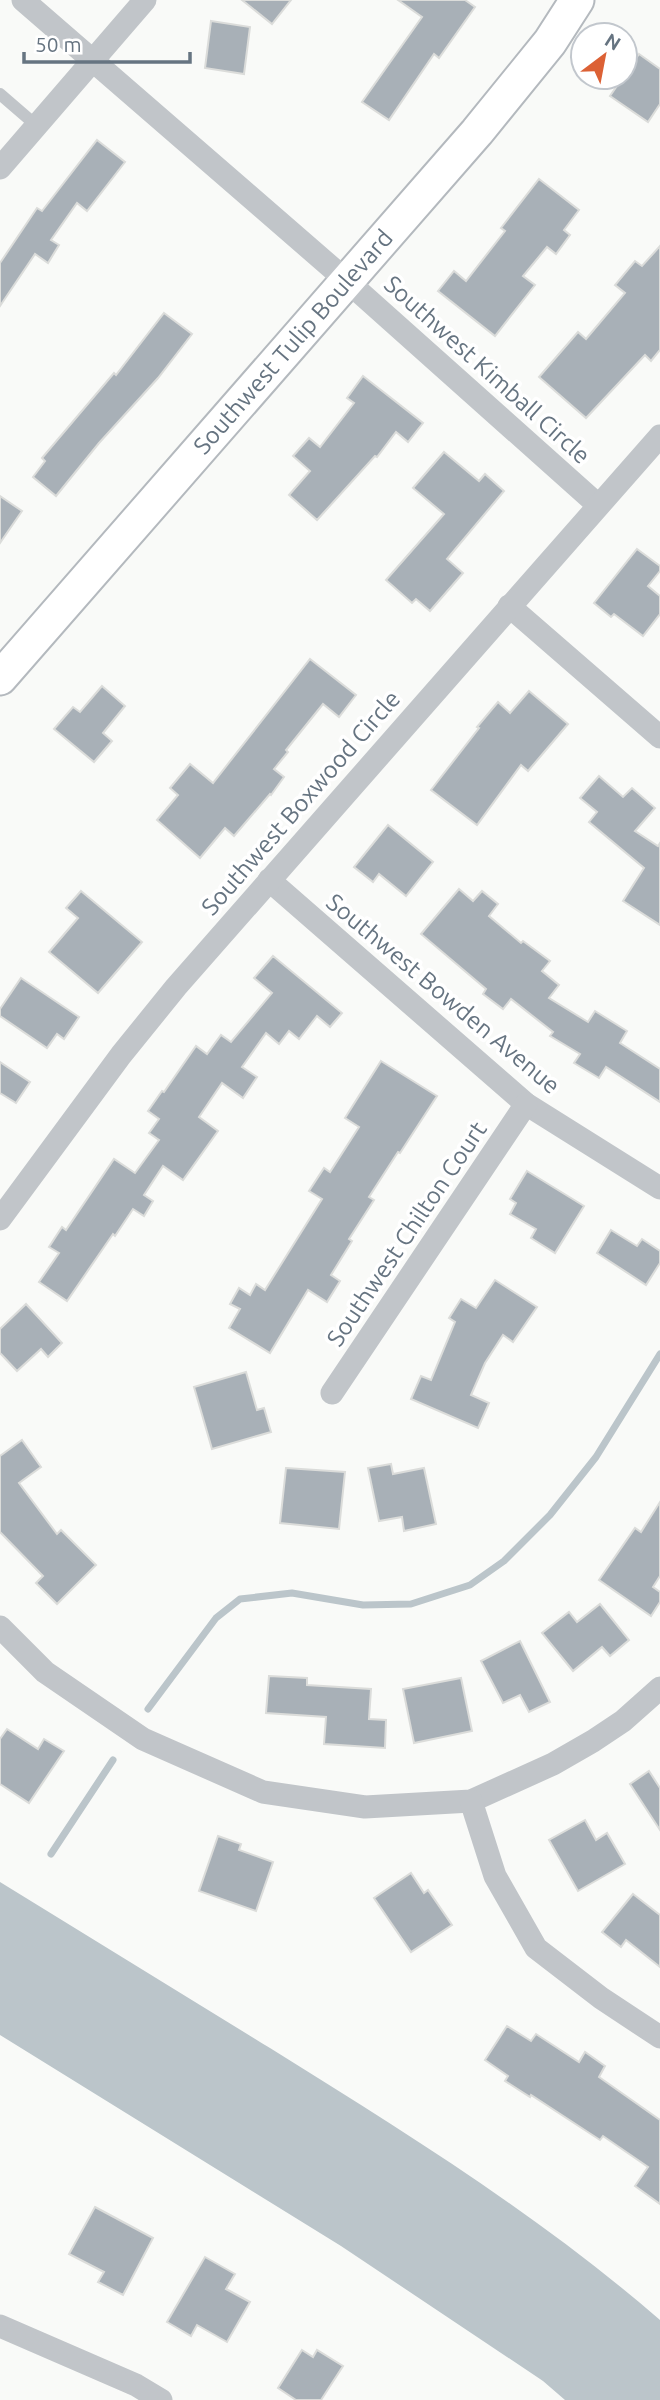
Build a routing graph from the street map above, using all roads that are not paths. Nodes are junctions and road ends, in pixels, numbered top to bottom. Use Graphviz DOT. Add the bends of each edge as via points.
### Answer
graph roads {
  1 [pos="23,0"];
  2 [pos="145,0"];
  3 [pos="577,0"];
  4 [pos="92,62"];
  5 [pos="0,94"];
  6 [pos="37,126"];
  7 [pos="0,168"];
  8 [pos="347,281"];
  9 [pos="660,436"];
  10 [pos="598,505"];
  11 [pos="509,606"];
  12 [pos="0,678"];
  13 [pos="660,737"];
  14 [pos="269,880"];
  15 [pos="526,1104"];
  16 [pos="660,1188"];
  17 [pos="0,1219"];
  18 [pos="332,1393"];
  19 [pos="0,1627"];
  20 [pos="660,1688"];
  21 [pos="471,1801"];
  22 [pos="660,2036"];
  23 [pos="0,2326"];
  24 [pos="161,2400"];
  1 -- 4 [label="street, Southwest Kimball Circle"];
  2 -- 4 [label="street"];
  3 -- 8 [label="street, Southwest Tulip Boulevard" via="550,42 477,132"];
  4 -- 6 [label="street"];
  4 -- 8 [label="street, Southwest Kimball Circle"];
  5 -- 6 [label="lane"];
  6 -- 7 [label="street"];
  8 -- 10 [label="street, Southwest Kimball Circle"];
  8 -- 12 [label="street, Southwest Tulip Boulevard"];
  9 -- 10 [label="street, Southwest Boxwood Circle"];
  10 -- 11 [label="street, Southwest Boxwood Circle"];
  11 -- 13 [label="street"];
  11 -- 14 [label="street, Southwest Boxwood Circle"];
  14 -- 15 [label="street, Southwest Bowden Avenue"];
  14 -- 17 [label="street, Southwest Boxwood Circle" via="121,1055"];
  15 -- 16 [label="street, Southwest Bowden Avenue"];
  15 -- 18 [label="street, Southwest Chilton Court"];
  19 -- 21 [label="street" via="45,1672 143,1739 263,1792 365,1807"];
  20 -- 21 [label="street" via="593,1741"];
  21 -- 22 [label="street" via="495,1876 536,1948"];
  23 -- 24 [label="street"];
}
